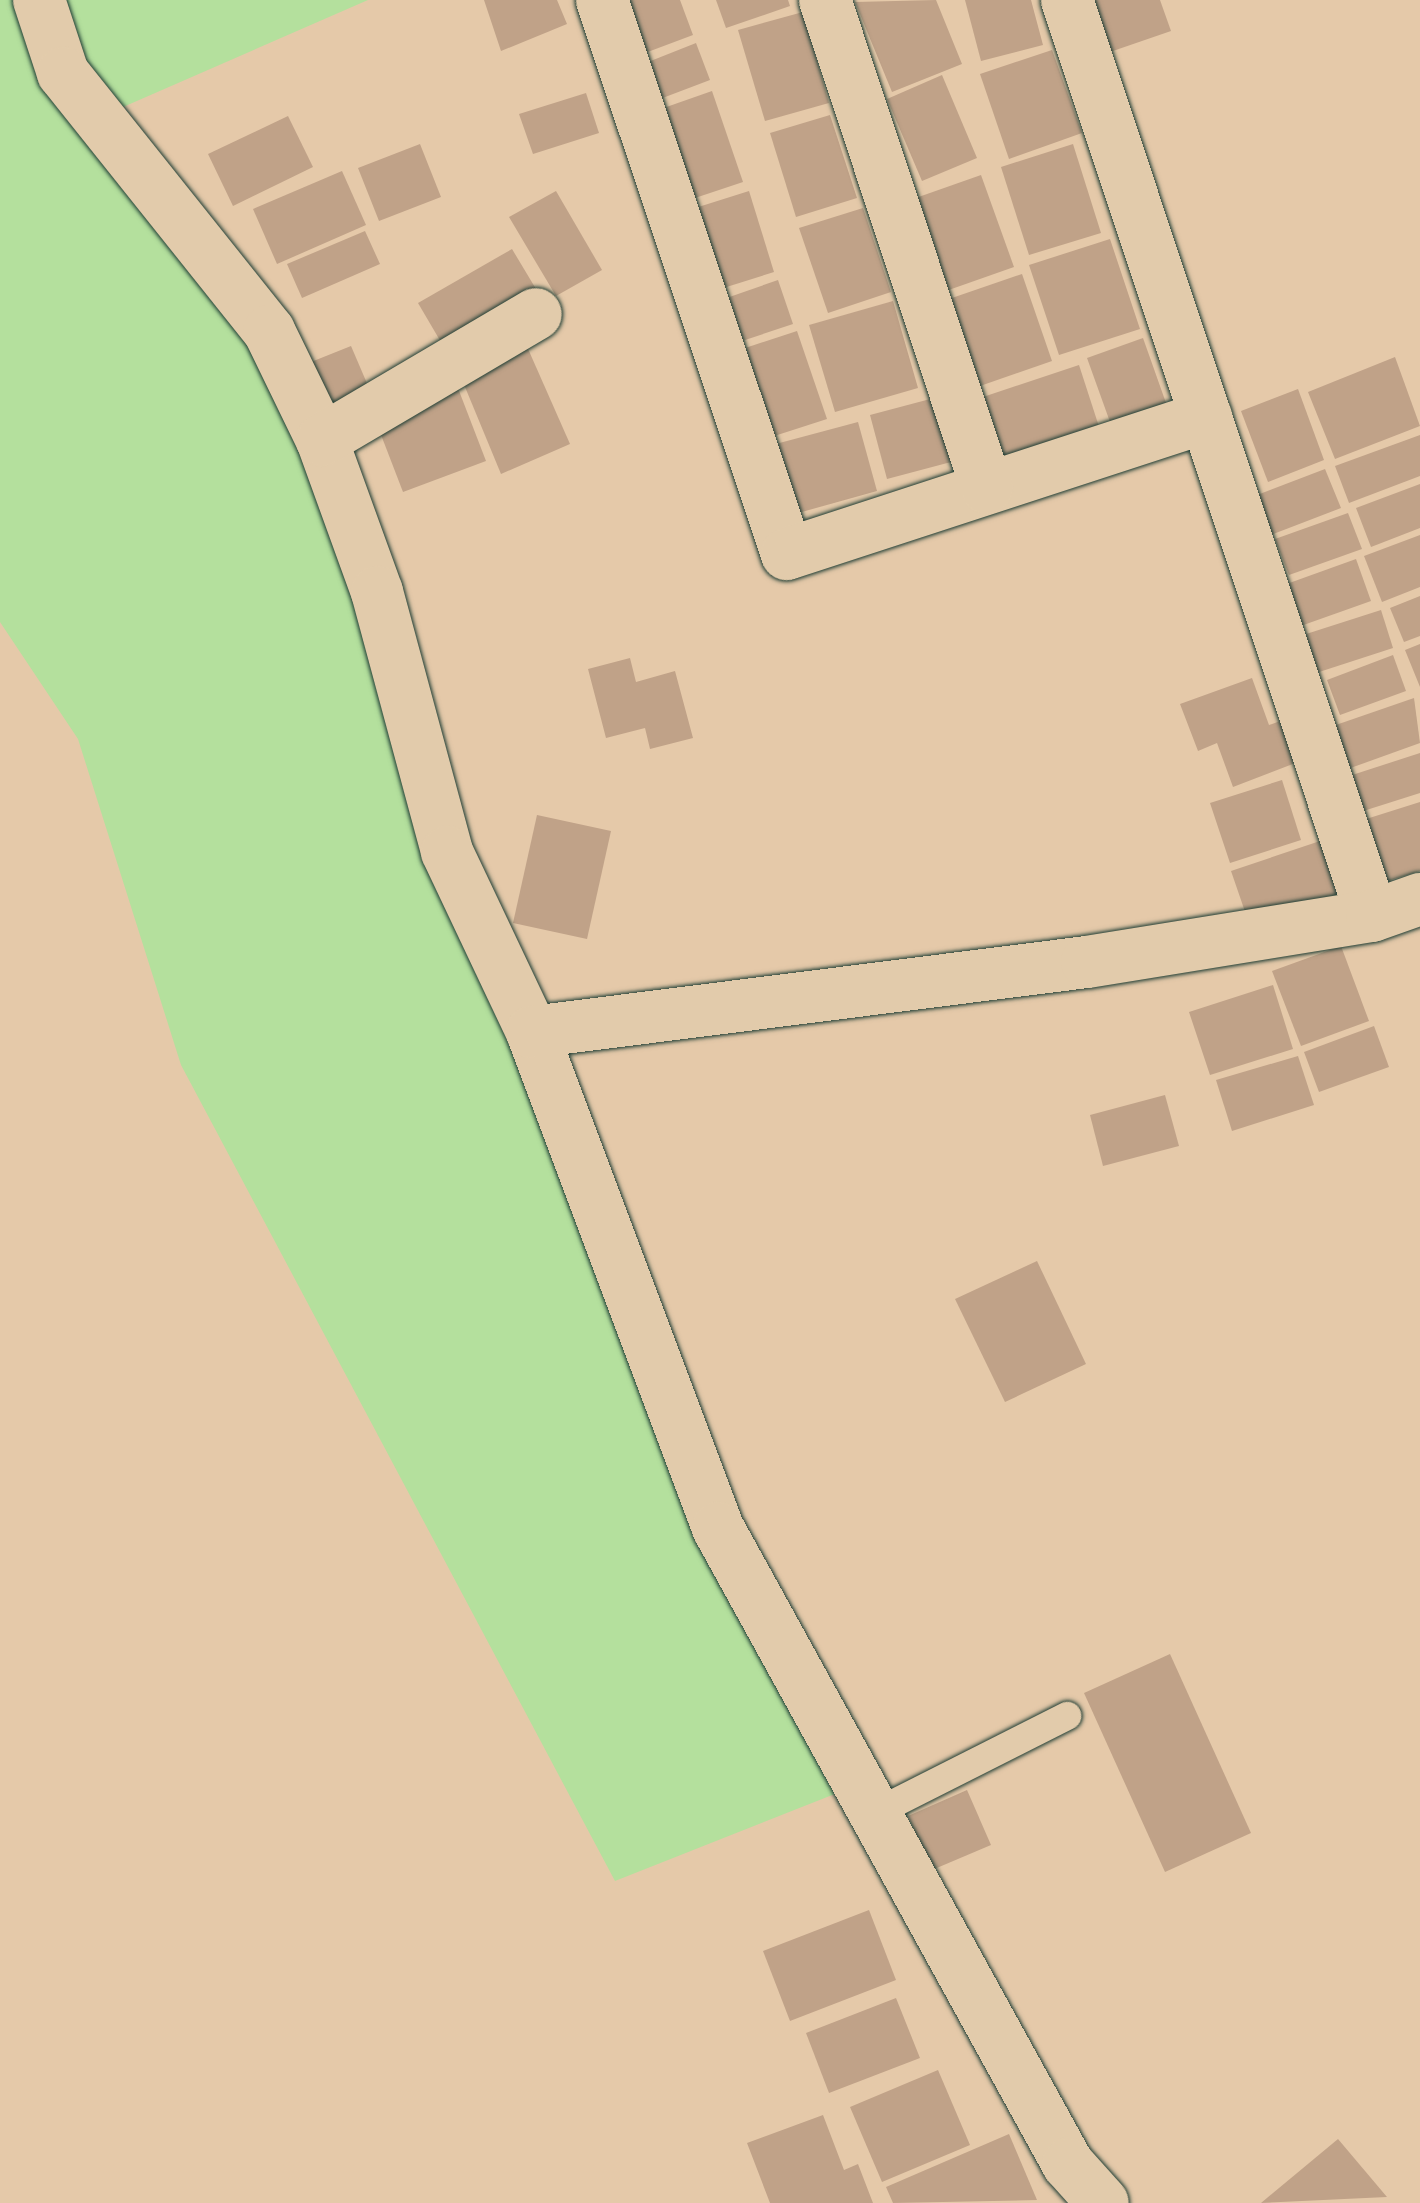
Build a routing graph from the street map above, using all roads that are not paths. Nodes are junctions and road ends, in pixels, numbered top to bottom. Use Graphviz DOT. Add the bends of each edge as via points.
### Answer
graph roads {
  1 [pos="39,0"];
  2 [pos="602,0"];
  3 [pos="825,0"];
  4 [pos="1067,0"];
  5 [pos="536,314"];
  6 [pos="1206,417"];
  7 [pos="322,440"];
  8 [pos="987,488"];
  9 [pos="1396,907"];
  10 [pos="532,1032"];
  11 [pos="1067,1716"];
  12 [pos="871,1815"];
  13 [pos="1072,2183"];
  14 [pos="1103,2203"];
  1 -- 7 [label="street" via="64,73 269,331"];
  2 -- 8 [label="street" via="786,554"];
  3 -- 8 [label="street"];
  4 -- 6 [label="street"];
  5 -- 7 [label="street"];
  6 -- 8 [label="street"];
  6 -- 9 [label="street"];
  7 -- 10 [label="street" via="377,592 446,852"];
  9 -- 10 [label="street" via="1087,962"];
  10 -- 12 [label="street" via="718,1528"];
  11 -- 12 [label="lane"];
  12 -- 13 [label="street"];
  13 -- 14 [label="street"];
}
